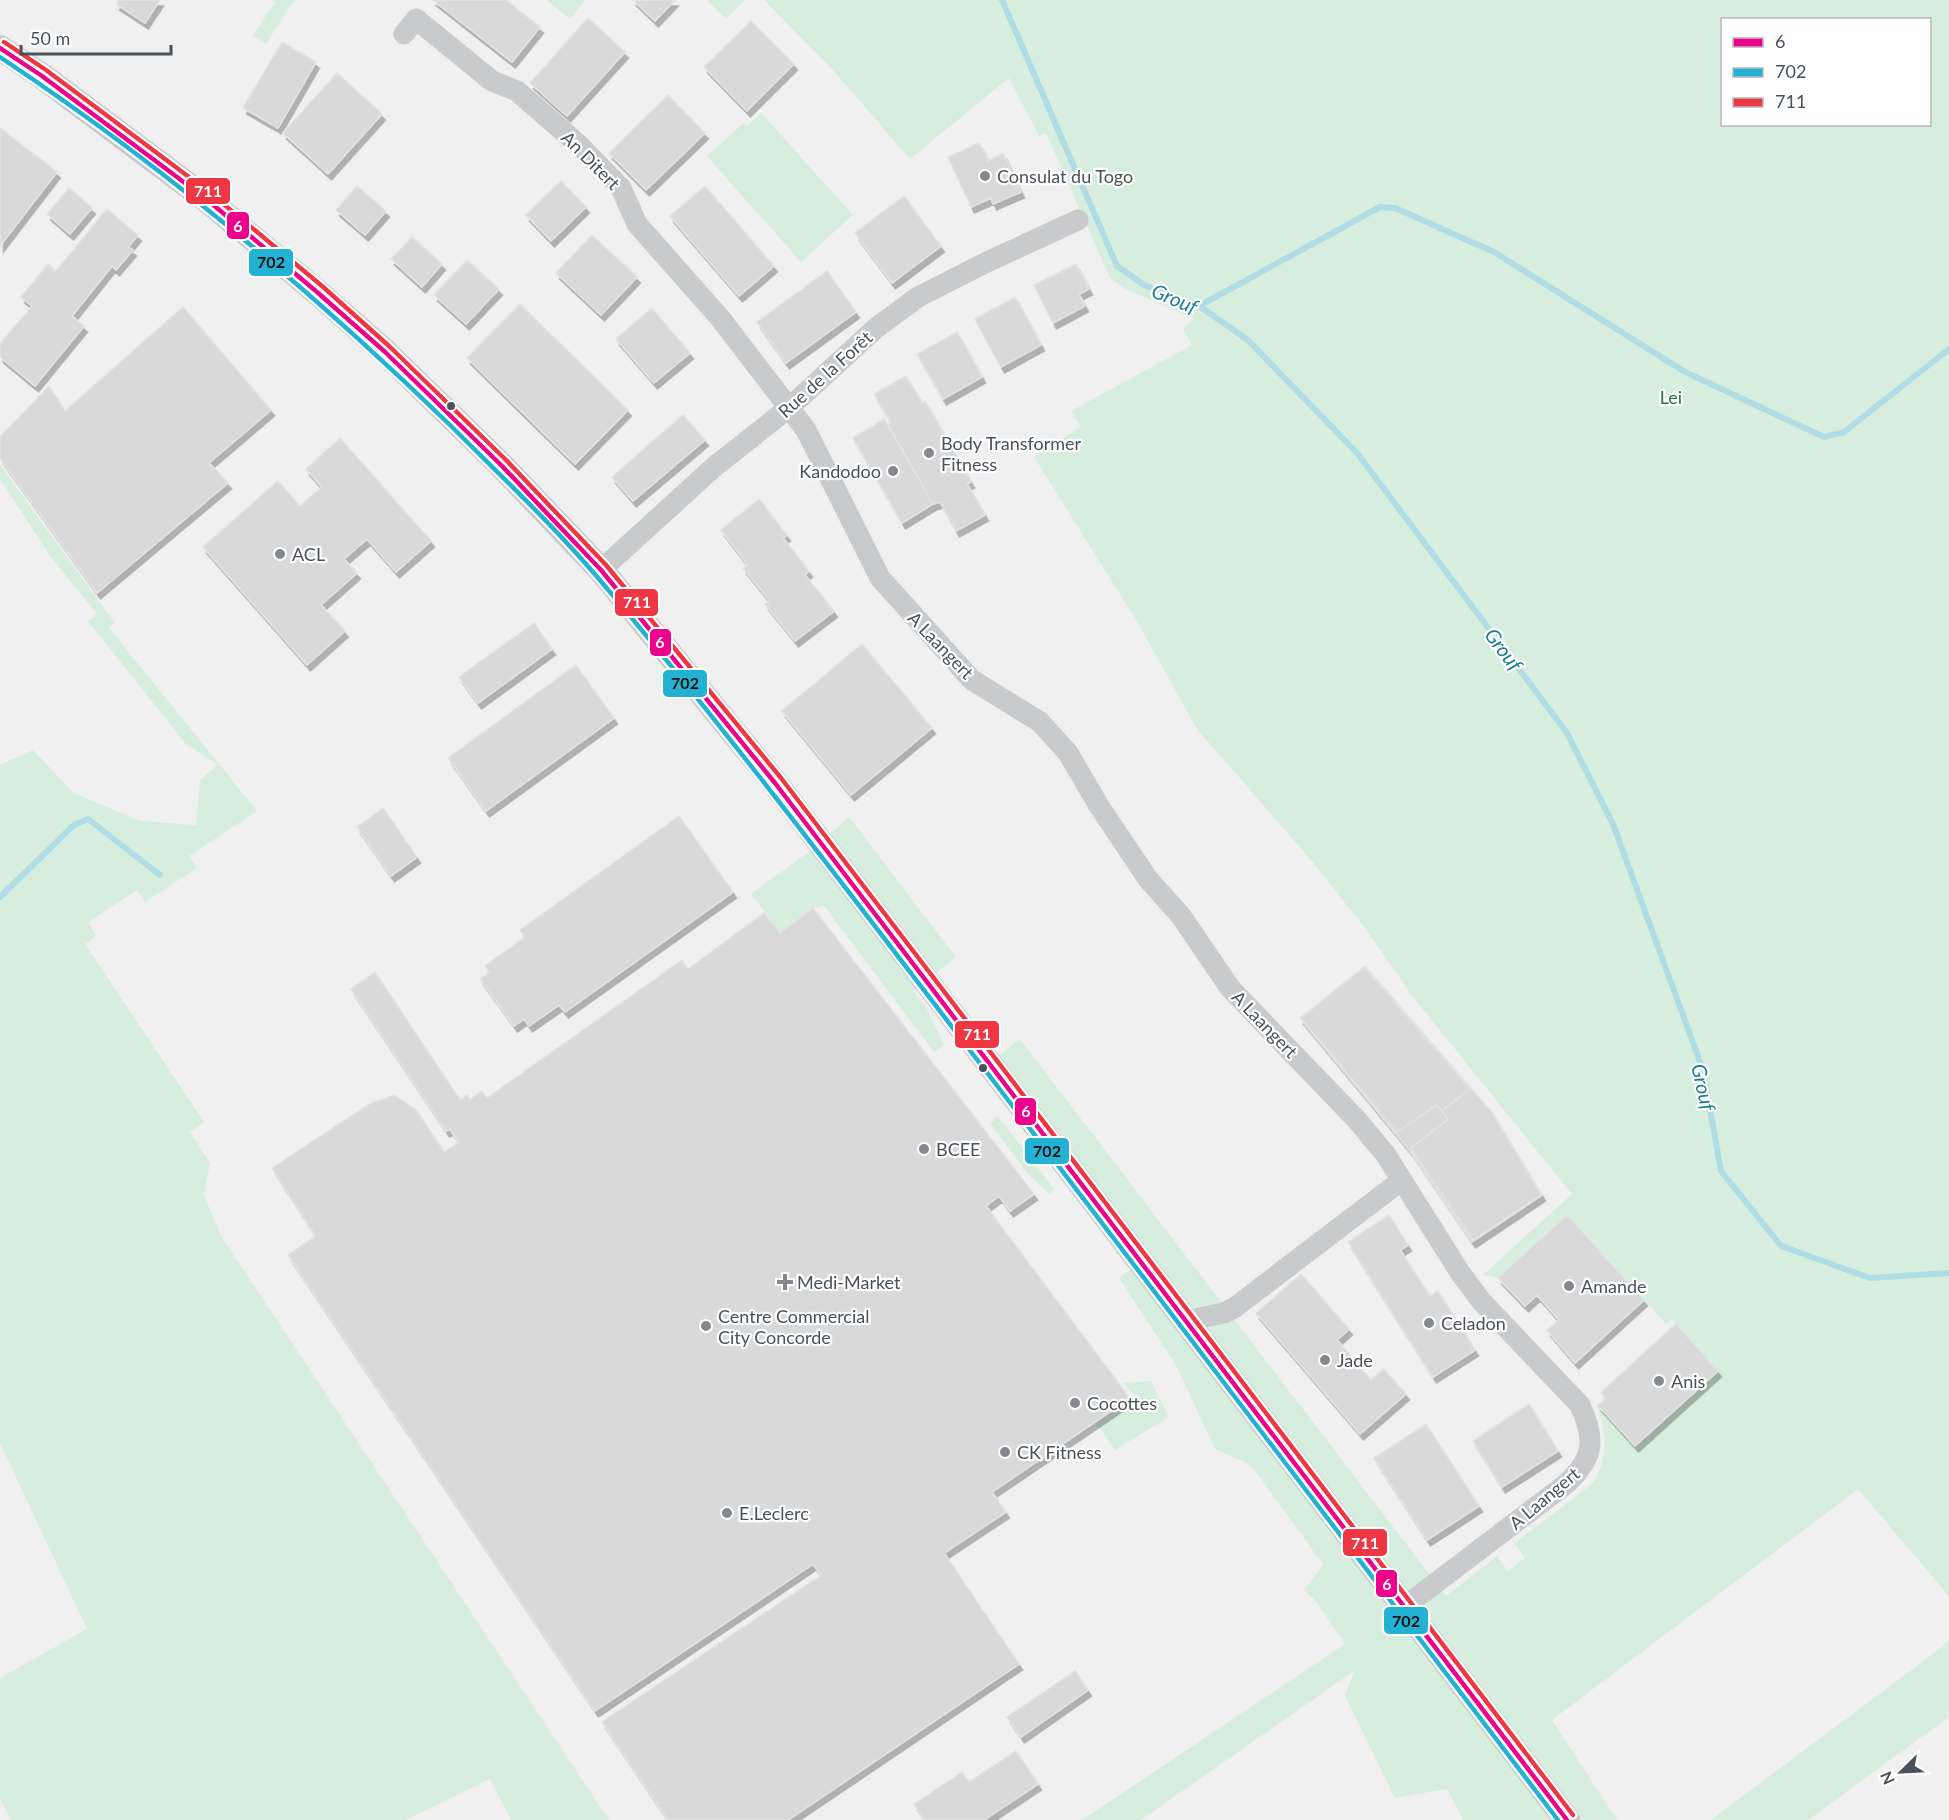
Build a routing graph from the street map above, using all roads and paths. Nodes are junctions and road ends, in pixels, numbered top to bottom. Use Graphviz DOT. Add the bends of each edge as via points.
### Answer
graph roads {
  1 [pos="404,34"];
  2 [pos="0,48"];
  3 [pos="1078,220"];
  4 [pos="790,407"];
  5 [pos="601,570"];
  6 [pos="1402,1180"];
  7 [pos="1186,1321"];
  8 [pos="1404,1607"];
  9 [pos="1567,1820"];
  1 -- 4 [label="street, An Ditert" via="416,19 492,81 517,91 580,147 621,188 637,224 720,318"];
  2 -- 5 [label="main road" via="205,198 317,292 501,465"];
  3 -- 4 [label="street, Rue de la Forêt" via="918,297 876,328"];
  4 -- 5 [label="street, Rue de la Forêt" via="714,467"];
  4 -- 6 [label="street, A Laangert" via="819,454 880,578 972,680 1040,722 1068,753 1148,879 1180,916 1230,988 1356,1120"];
  5 -- 7 [label="main road" via="782,792"];
  6 -- 7 [label="street" via="1233,1308"];
  6 -- 8 [label="street, A Laangert" via="1482,1302 1580,1405 1589,1425 1590,1448 1582,1469 1566,1484"];
  7 -- 8 [label="main road"];
  8 -- 9 [label="main road"];
}
